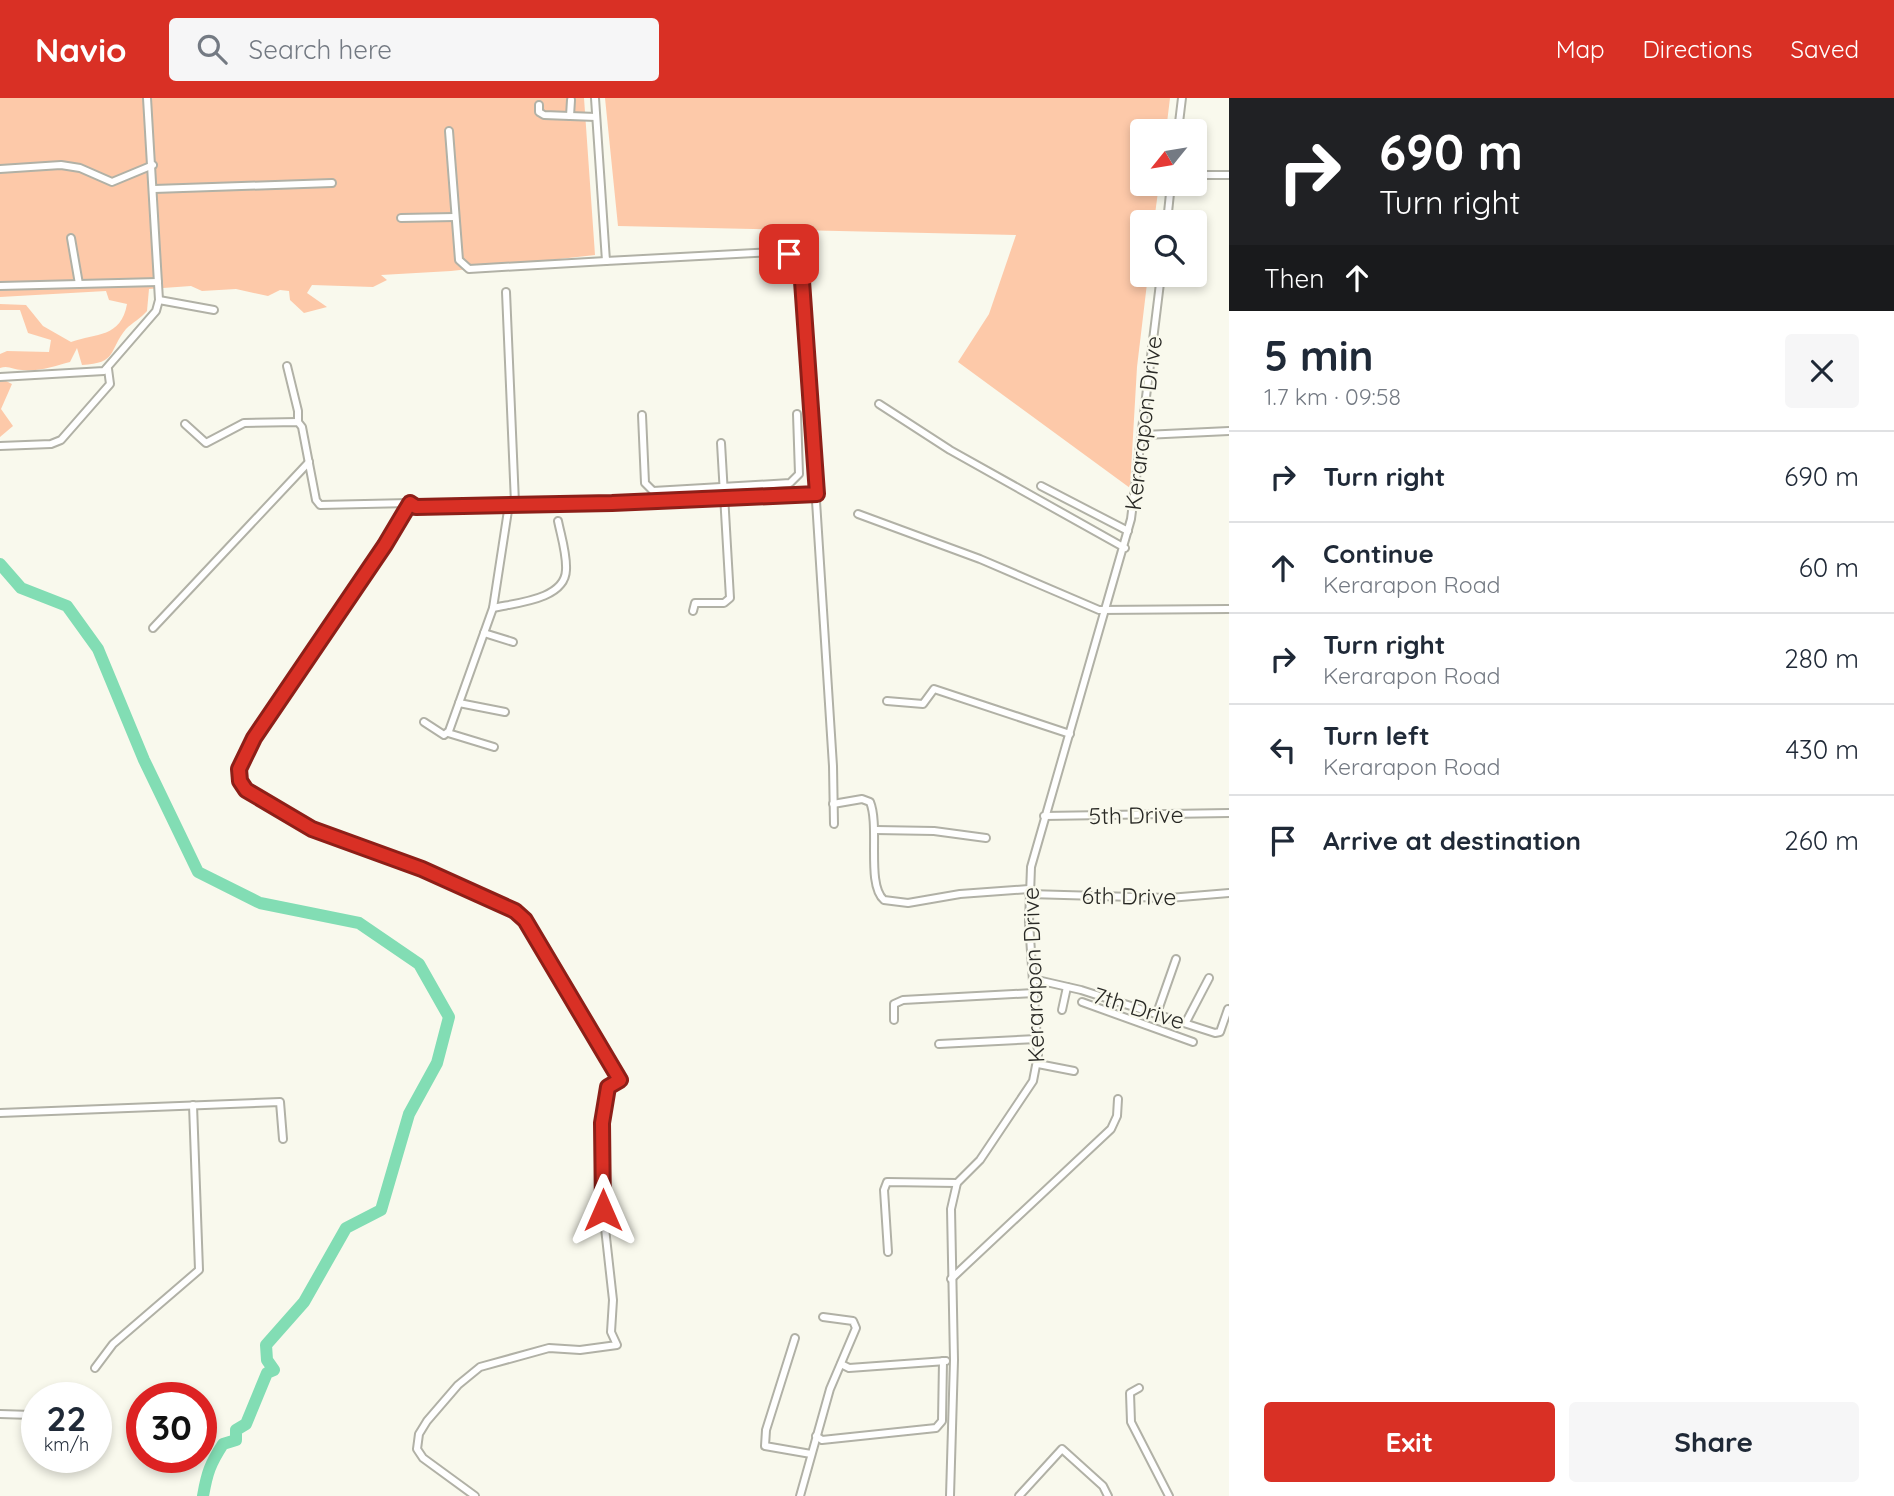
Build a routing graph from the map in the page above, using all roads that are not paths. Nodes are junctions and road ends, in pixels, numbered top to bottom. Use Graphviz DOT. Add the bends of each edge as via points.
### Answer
graph roads {
  1 [pos="148,98"];
  2 [pos="595,98"];
  3 [pos="1182,98"];
  4 [pos="571,100"];
  5 [pos="539,105"];
  6 [pos="570,116"];
  7 [pos="596,117"];
  8 [pos="1179,119"];
  9 [pos="449,131"];
  10 [pos="153,165"];
  11 [pos="0,169"];
  12 [pos="1208,175"];
  13 [pos="1229,175"];
  14 [pos="332,183"];
  15 [pos="154,188"];
  16 [pos="456,217"];
  17 [pos="401,218"];
  18 [pos="71,239"];
  19 [pos="606,261"];
  20 [pos="158,282"];
  21 [pos="79,284"];
  22 [pos="0,286"];
  23 [pos="1160,287"];
  24 [pos="506,292"];
  25 [pos="159,300"];
  26 [pos="214,310"];
  27 [pos="286,366"];
  28 [pos="108,369"];
  29 [pos="0,377"];
  30 [pos="879,404"];
  31 [pos="797,414"];
  32 [pos="642,415"];
  33 [pos="298,422"];
  34 [pos="185,424"];
  35 [pos="1229,431"];
  36 [pos="1144,435"];
  37 [pos="721,443"];
  38 [pos="0,446"];
  39 [pos="309,462"];
  40 [pos="1041,486"];
  41 [pos="723,487"];
  42 [pos="817,494"];
  43 [pos="724,497"];
  44 [pos="410,503"];
  45 [pos="512,504"];
  46 [pos="858,514"];
  47 [pos="558,521"];
  48 [pos="1128,531"];
  49 [pos="1125,548"];
  50 [pos="493,608"];
  51 [pos="1229,609"];
  52 [pos="693,611"];
  53 [pos="1106,611"];
  54 [pos="153,628"];
  55 [pos="484,633"];
  56 [pos="513,642"];
  57 [pos="887,701"];
  58 [pos="459,703"];
  59 [pos="505,712"];
  60 [pos="424,722"];
  61 [pos="448,733"];
  62 [pos="1070,734"];
  63 [pos="494,747"];
  64 [pos="834,804"];
  65 [pos="1229,813"];
  66 [pos="1044,816"];
  67 [pos="834,824"];
  68 [pos="876,830"];
  69 [pos="986,838"];
  70 [pos="1029,892"];
  71 [pos="1229,893"];
  72 [pos="1176,959"];
  73 [pos="1209,978"];
  74 [pos="1033,979"];
  75 [pos="1067,987"];
  76 [pos="1034,993"];
  77 [pos="1082,1002"];
  78 [pos="1127,1004"];
  79 [pos="1228,1009"];
  80 [pos="1062,1010"];
  81 [pos="1157,1013"];
  82 [pos="1125,1017"];
  83 [pos="894,1020"];
  84 [pos="1186,1022"];
  85 [pos="1037,1040"];
  86 [pos="1193,1042"];
  87 [pos="939,1044"];
  88 [pos="1038,1064"];
  89 [pos="1074,1071"];
  90 [pos="1118,1099"];
  91 [pos="193,1105"];
  92 [pos="0,1113"];
  93 [pos="283,1139"];
  94 [pos="957,1183"];
  95 [pos="888,1252"];
  96 [pos="951,1279"];
  97 [pos="823,1317"];
  98 [pos="795,1338"];
  99 [pos="954,1360"];
  100 [pos="943,1361"];
  101 [pos="841,1364"];
  102 [pos="94,1368"];
  103 [pos="1139,1388"];
  104 [pos="0,1414"];
  105 [pos="21,1415"];
  106 [pos="816,1436"];
  107 [pos="810,1454"];
  108 [pos="474,1496"];
  109 [pos="800,1496"];
  110 [pos="950,1496"];
  111 [pos="1019,1496"];
  112 [pos="1108,1496"];
  113 [pos="1169,1496"];
  1 -- 10 [label="street"];
  2 -- 7 [label="street"];
  3 -- 8 [label="street"];
  4 -- 6 [label="street"];
  5 -- 6 [label="street" via="541,114"];
  6 -- 7 [label="street"];
  7 -- 19 [label="street"];
  9 -- 16 [label="street"];
  10 -- 11 [label="street" via="112,182 61,165"];
  10 -- 15 [label="street"];
  12 -- 13 [label="street"];
  14 -- 15 [label="street"];
  15 -- 20 [label="street"];
  16 -- 17 [label="street"];
  16 -- 19 [label="street" via="459,260 469,269"];
  18 -- 21 [label="street"];
  19 -- 42 [label="street" via="773,252 796,258 801,267"];
  20 -- 21 [label="street"];
  20 -- 25 [label="street"];
  21 -- 22 [label="street"];
  23 -- 36 [label="street, Kerarapon Drive"];
  24 -- 45 [label="street"];
  25 -- 26 [label="street"];
  25 -- 28 [label="street" via="156,311"];
  27 -- 33 [label="street"];
  28 -- 29 [label="street"];
  28 -- 38 [label="street" via="110,384 61,440"];
  30 -- 49 [label="street" via="974,464"];
  31 -- 41 [label="street" via="799,469 794,481"];
  32 -- 41 [label="street" via="649,490"];
  33 -- 34 [label="street" via="244,423 206,443"];
  33 -- 39 [label="street"];
  35 -- 36 [label="street"];
  36 -- 48 [label="street, Kerarapon Drive"];
  37 -- 41 [label="street"];
  39 -- 44 [label="street" via="320,505"];
  39 -- 54 [label="street"];
  40 -- 48 [label="street"];
  41 -- 43 [label="street"];
  42 -- 43 [label="street"];
  42 -- 64 [label="street"];
  43 -- 45 [label="street"];
  43 -- 52 [label="street" via="730,598 724,603 695,603"];
  44 -- 45 [label="street" via="416,507"];
  44 -- 108 [label="street" via="265,722 241,762 239,774 243,786 312,829 439,876 521,915 620,1080 608,1089 602,1123 611,1332 617,1345 549,1348 480,1367 458,1385 426,1421 416,1446 423,1458"];
  45 -- 50 [label="street"];
  46 -- 53 [label="street"];
  47 -- 50 [label="street" via="566,568 559,585 542,596"];
  48 -- 49 [label="street, Kerarapon Drive"];
  49 -- 53 [label="street, Kerarapon Drive"];
  50 -- 55 [label="street"];
  51 -- 53 [label="street"];
  53 -- 62 [label="street, Kerarapon Drive"];
  55 -- 56 [label="street"];
  55 -- 58 [label="street"];
  57 -- 62 [label="street" via="923,705 934,689"];
  58 -- 59 [label="street"];
  58 -- 61 [label="street"];
  60 -- 61 [label="street"];
  61 -- 63 [label="street"];
  62 -- 66 [label="street, Kerarapon Drive"];
  64 -- 67 [label="street"];
  64 -- 68 [label="street" via="868,800"];
  65 -- 66 [label="street, 5th Drive"];
  66 -- 70 [label="street, Kerarapon Drive"];
  68 -- 69 [label="street"];
  68 -- 70 [label="street, 6th Drive" via="877,890 888,902"];
  70 -- 71 [label="street, 6th Drive" via="1146,898"];
  70 -- 74 [label="street, Kerarapon Drive"];
  72 -- 81 [label="street"];
  73 -- 84 [label="street"];
  74 -- 75 [label="street, 7th Drive"];
  74 -- 76 [label="street, Kerarapon Drive"];
  75 -- 78 [label="street, 7th Drive"];
  75 -- 80 [label="street"];
  76 -- 83 [label="street" via="903,1000 894,1004"];
  76 -- 85 [label="street, Kerarapon Drive"];
  77 -- 82 [label="street"];
  78 -- 81 [label="street, 7th Drive"];
  78 -- 82 [label="street"];
  79 -- 84 [label="street, 7th Drive" via="1218,1033"];
  81 -- 84 [label="street, 7th Drive"];
  82 -- 86 [label="street"];
  85 -- 87 [label="street"];
  85 -- 88 [label="street, Kerarapon Drive"];
  88 -- 89 [label="street"];
  88 -- 94 [label="street, Kerarapon Drive" via="1022,1099 980,1160"];
  90 -- 96 [label="street" via="1111,1129"];
  91 -- 92 [label="street"];
  91 -- 93 [label="street" via="280,1102"];
  91 -- 102 [label="street" via="199,1270 113,1345"];
  94 -- 95 [label="street" via="887,1182"];
  94 -- 96 [label="street" via="949,1219"];
  96 -- 99 [label="street"];
  97 -- 101 [label="street" via="856,1325"];
  98 -- 107 [label="street" via="765,1446"];
  99 -- 100 [label="street"];
  99 -- 110 [label="street"];
  100 -- 101 [label="street" via="849,1368"];
  100 -- 106 [label="street" via="942,1422 936,1429 822,1440"];
  101 -- 106 [label="street"];
  103 -- 113 [label="street" via="1130,1393 1132,1422"];
  104 -- 105 [label="street"];
  106 -- 107 [label="street"];
  107 -- 109 [label="street"];
  111 -- 112 [label="street" via="1062,1449"];
}
